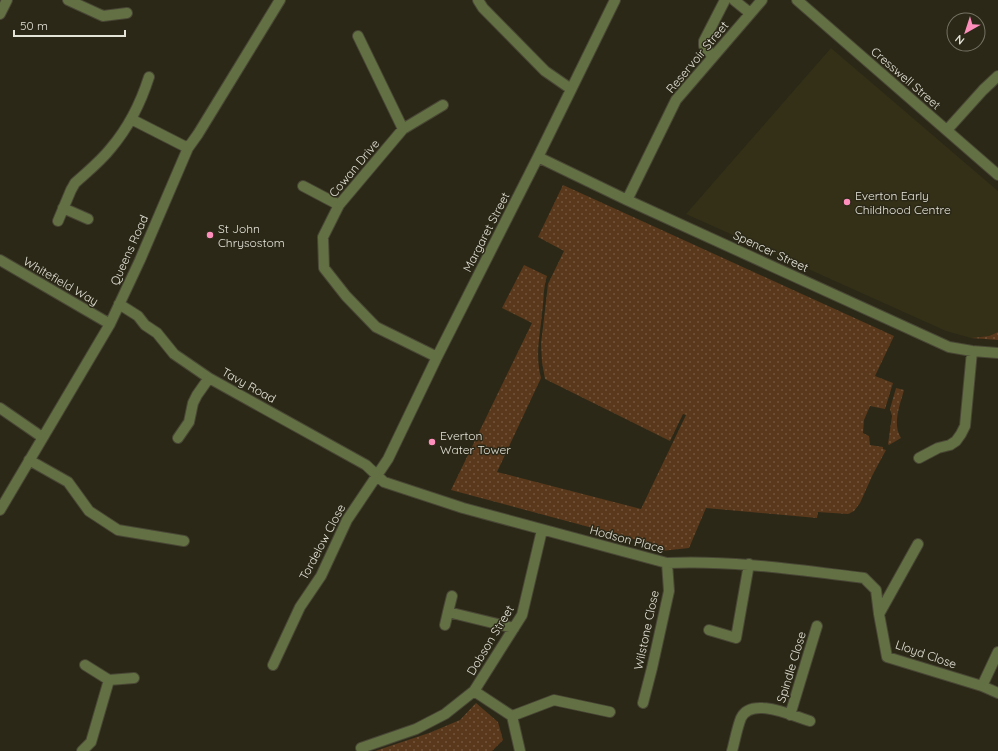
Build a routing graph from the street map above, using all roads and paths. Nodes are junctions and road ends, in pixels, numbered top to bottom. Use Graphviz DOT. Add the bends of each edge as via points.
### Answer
graph roads {
  1 [pos="7,0"];
  2 [pos="68,0"];
  3 [pos="280,0"];
  4 [pos="478,0"];
  5 [pos="615,0"];
  6 [pos="725,0"];
  7 [pos="734,0"];
  8 [pos="762,0"];
  9 [pos="797,0"];
  10 [pos="126,13"];
  11 [pos="750,13"];
  12 [pos="0,14"];
  13 [pos="358,36"];
  14 [pos="713,57"];
  15 [pos="998,76"];
  16 [pos="150,77"];
  17 [pos="572,89"];
  18 [pos="443,105"];
  19 [pos="131,119"];
  20 [pos="403,129"];
  21 [pos="946,130"];
  22 [pos="188,148"];
  23 [pos="538,157"];
  24 [pos="998,174"];
  25 [pos="303,186"];
  26 [pos="627,200"];
  27 [pos="339,205"];
  28 [pos="63,208"];
  29 [pos="88,219"];
  30 [pos="58,222"];
  31 [pos="0,260"];
  32 [pos="119,304"];
  33 [pos="110,324"];
  34 [pos="972,351"];
  35 [pos="998,353"];
  36 [pos="437,357"];
  37 [pos="209,378"];
  38 [pos="0,408"];
  39 [pos="42,437"];
  40 [pos="178,438"];
  41 [pos="919,458"];
  42 [pos="29,460"];
  43 [pos="377,475"];
  44 [pos="0,510"];
  45 [pos="542,530"];
  46 [pos="184,541"];
  47 [pos="918,544"];
  48 [pos="667,563"];
  49 [pos="749,564"];
  50 [pos="452,596"];
  51 [pos="448,612"];
  52 [pos="879,614"];
  53 [pos="445,625"];
  54 [pos="816,626"];
  55 [pos="514,628"];
  56 [pos="709,630"];
  57 [pos="998,652"];
  58 [pos="85,665"];
  59 [pos="273,665"];
  60 [pos="134,678"];
  61 [pos="109,680"];
  62 [pos="982,686"];
  63 [pos="474,691"];
  64 [pos="998,693"];
  65 [pos="643,702"];
  66 [pos="610,712"];
  67 [pos="790,715"];
  68 [pos="512,716"];
  69 [pos="810,721"];
  70 [pos="361,748"];
  71 [pos="82,751"];
  72 [pos="520,751"];
  73 [pos="732,751"];
  1 -- 12 [label="street"];
  2 -- 10 [label="street" via="104,16"];
  3 -- 22 [label="street, Queens Road"];
  4 -- 17 [label="street" via="545,71"];
  5 -- 17 [label="street, Margaret Street"];
  6 -- 14 [label="street" via="704,41 704,46"];
  7 -- 11 [label="street"];
  8 -- 11 [label="street, Reservoir Street"];
  9 -- 21 [label="street, Cresswell Street"];
  11 -- 14 [label="street, Reservoir Street"];
  13 -- 20 [label="street"];
  14 -- 26 [label="street, Reservoir Street" via="676,100"];
  15 -- 21 [label="street"];
  16 -- 19 [label="street"];
  17 -- 23 [label="street, Margaret Street"];
  18 -- 20 [label="street, Cowan Drive"];
  19 -- 22 [label="street"];
  19 -- 28 [label="street" via="111,149 75,183"];
  20 -- 27 [label="street, Cowan Drive"];
  21 -- 24 [label="street, Cresswell Street"];
  22 -- 32 [label="street, Queens Road"];
  23 -- 26 [label="street, Spencer Street"];
  23 -- 36 [label="street, Margaret Street"];
  25 -- 27 [label="street"];
  26 -- 34 [label="street, Spencer Street" via="949,347"];
  27 -- 36 [label="street, Cowan Drive" via="323,237 324,268 346,296 376,327"];
  28 -- 29 [label="street"];
  28 -- 30 [label="street"];
  31 -- 33 [label="street, Whitefield Way"];
  32 -- 33 [label="street, Queens Road"];
  32 -- 37 [label="street, Tavy Road" via="157,333 174,354"];
  33 -- 39 [label="street, Queens Road"];
  34 -- 35 [label="street, Spencer Street"];
  34 -- 41 [label="street" via="961,434 950,445"];
  36 -- 43 [label="street, Margaret Street" via="388,459"];
  37 -- 40 [label="street" via="197,395 189,422"];
  37 -- 43 [label="street, Tavy Road" via="366,465"];
  38 -- 39 [label="street"];
  39 -- 42 [label="street, Queens Road"];
  42 -- 44 [label="street, Queens Road"];
  42 -- 46 [label="street" via="68,482 90,511 118,530"];
  43 -- 45 [label="street, Hodson Place" via="384,482"];
  43 -- 59 [label="street, Tordelow Close" via="347,520 321,576 300,607"];
  45 -- 48 [label="street, Hodson Place"];
  45 -- 55 [label="street, Dobson Street" via="522,615"];
  47 -- 52 [label="street"];
  48 -- 49 [label="street, Hodson Place"];
  48 -- 65 [label="street, Wilstone Close" via="669,591"];
  49 -- 52 [label="street, Hodson Place" via="864,578 876,590"];
  49 -- 56 [label="street" via="736,638"];
  50 -- 51 [label="street"];
  51 -- 53 [label="street"];
  51 -- 55 [label="street"];
  52 -- 62 [label="street, Lloyd Close" via="887,657"];
  54 -- 67 [label="street, Spindle Close"];
  55 -- 63 [label="street, Dobson Street"];
  57 -- 62 [label="street"];
  58 -- 61 [label="street"];
  60 -- 61 [label="street"];
  61 -- 71 [label="street" via="91,742"];
  62 -- 64 [label="street, Lloyd Close"];
  63 -- 68 [label="street, Dobson Street"];
  63 -- 70 [label="street, Dobson Street" via="445,714 416,728"];
  66 -- 68 [label="street" via="554,700"];
  67 -- 69 [label="street, Spindle Close"];
  67 -- 73 [label="street, Spindle Close" via="765,707 751,708 742,716"];
  68 -- 72 [label="street"];
}
